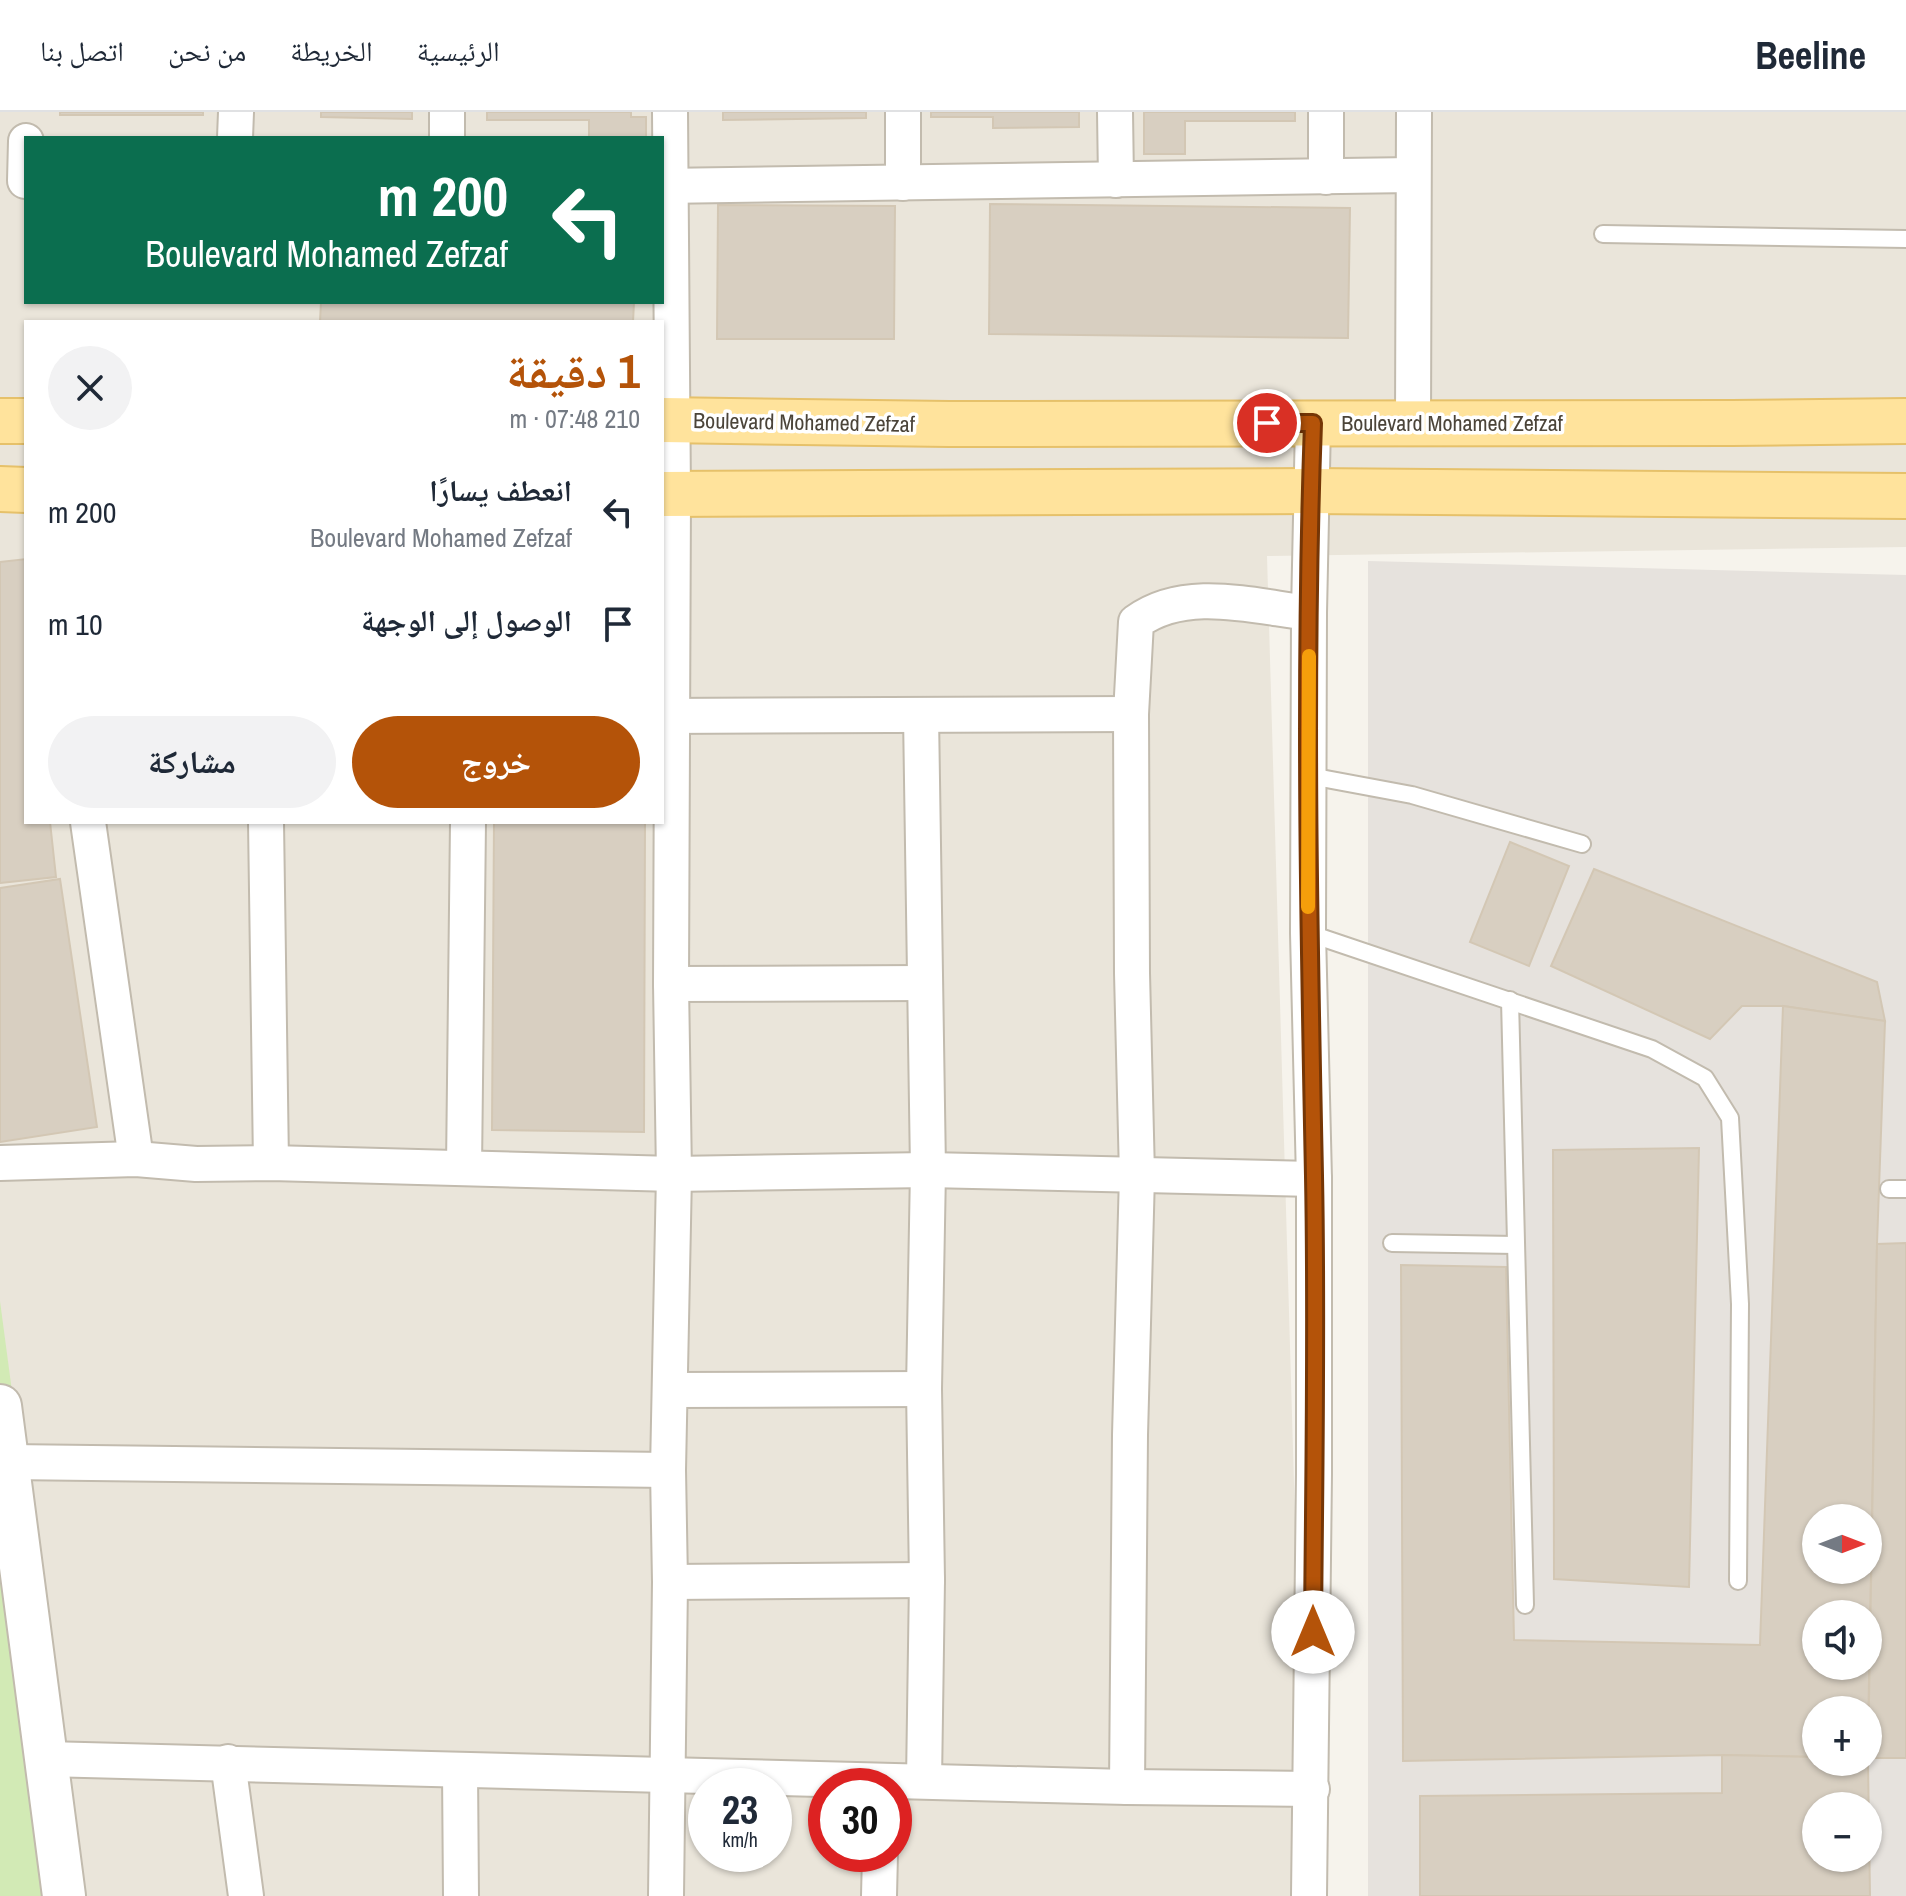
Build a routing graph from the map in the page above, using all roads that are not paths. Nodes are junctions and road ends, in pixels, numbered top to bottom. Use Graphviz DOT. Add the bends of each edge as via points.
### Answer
graph roads {
  1 [pos="27,112"];
  2 [pos="236,112"];
  3 [pos="447,112"];
  4 [pos="670,112"];
  5 [pos="903,112"];
  6 [pos="1115,112"];
  7 [pos="1326,112"];
  8 [pos="1414,112"];
  9 [pos="26,136"];
  10 [pos="235,136"];
  11 [pos="447,136"];
  12 [pos="1413,175"];
  13 [pos="0,177"];
  14 [pos="1326,177"];
  15 [pos="1116,180"];
  16 [pos="24,181"];
  17 [pos="903,183"];
  18 [pos="667,186"];
  19 [pos="1603,234"];
  20 [pos="1906,239"];
  21 [pos="667,420"];
  22 [pos="0,421"];
  23 [pos="24,421"];
  24 [pos="1906,421"];
  25 [pos="1313,423"];
  26 [pos="1413,423"];
  27 [pos="0,489"];
  28 [pos="24,490"];
  29 [pos="1310,491"];
  30 [pos="667,494"];
  31 [pos="1906,496"];
  32 [pos="1309,613"];
  33 [pos="1131,714"];
  34 [pos="921,715"];
  35 [pos="666,716"];
  36 [pos="1310,776"];
  37 [pos="88,824"];
  38 [pos="266,824"];
  39 [pos="468,824"];
  40 [pos="1582,844"];
  41 [pos="1308,933"];
  42 [pos="925,983"];
  43 [pos="671,984"];
  44 [pos="1510,1000"];
  45 [pos="136,1159"];
  46 [pos="0,1163"];
  47 [pos="271,1163"];
  48 [pos="464,1168"];
  49 [pos="928,1170"];
  50 [pos="674,1174"];
  51 [pos="1137,1175"];
  52 [pos="1314,1179"];
  53 [pos="1392,1243"];
  54 [pos="1516,1245"];
  55 [pos="924,1389"];
  56 [pos="671,1390"];
  57 [pos="0,1406"];
  58 [pos="9,1462"];
  59 [pos="668,1470"];
  60 [pos="927,1580"];
  61 [pos="1738,1581"];
  62 [pos="670,1582"];
  63 [pos="1525,1605"];
  64 [pos="46,1759"];
  65 [pos="228,1762"];
  66 [pos="460,1770"];
  67 [pos="667,1774"];
  68 [pos="808,1780"];
  69 [pos="924,1781"];
  70 [pos="912,1782"];
  71 [pos="1127,1787"];
  72 [pos="1312,1789"];
  73 [pos="880,1872"];
  74 [pos="64,1896"];
  75 [pos="246,1896"];
  76 [pos="461,1896"];
  77 [pos="666,1896"];
  78 [pos="879,1896"];
  79 [pos="1309,1896"];
  1 -- 9 [label="street"];
  2 -- 10 [label="street"];
  3 -- 11 [label="street"];
  4 -- 18 [label="street"];
  5 -- 17 [label="street"];
  6 -- 15 [label="street"];
  7 -- 14 [label="street"];
  8 -- 12 [label="street"];
  12 -- 14 [label="street"];
  12 -- 26 [label="street"];
  13 -- 16 [label="street"];
  14 -- 15 [label="street"];
  15 -- 17 [label="street"];
  17 -- 18 [label="street"];
  18 -- 21 [label="street"];
  19 -- 20 [label="lane"];
  21 -- 25 [label="main road, Boulevard Mohamed Zefzaf"];
  21 -- 30 [label="street"];
  22 -- 23 [label="main road"];
  24 -- 26 [label="main road, Boulevard Mohamed Zefzaf"];
  25 -- 26 [label="main road, Boulevard Mohamed Zefzaf"];
  25 -- 29 [label="street"];
  27 -- 28 [label="main road"];
  29 -- 30 [label="main road"];
  29 -- 31 [label="main road"];
  29 -- 32 [label="street"];
  30 -- 35 [label="street"];
  32 -- 33 [label="street" via="1207,600 1154,608 1136,622"];
  32 -- 36 [label="street"];
  33 -- 34 [label="street"];
  33 -- 51 [label="street"];
  34 -- 35 [label="street"];
  34 -- 42 [label="street"];
  35 -- 43 [label="street"];
  36 -- 40 [label="lane" via="1412,795"];
  36 -- 41 [label="street"];
  37 -- 45 [label="street"];
  38 -- 47 [label="street"];
  39 -- 48 [label="street"];
  41 -- 44 [label="lane"];
  41 -- 52 [label="street"];
  42 -- 43 [label="street"];
  42 -- 49 [label="street"];
  43 -- 50 [label="street"];
  44 -- 54 [label="lane"];
  44 -- 61 [label="lane" via="1652,1049 1705,1078 1730,1118 1740,1304"];
  45 -- 46 [label="street"];
  45 -- 47 [label="street"];
  47 -- 48 [label="street"];
  48 -- 50 [label="street"];
  49 -- 50 [label="street"];
  49 -- 51 [label="street"];
  49 -- 55 [label="street"];
  50 -- 56 [label="street"];
  51 -- 52 [label="street"];
  51 -- 71 [label="street"];
  52 -- 72 [label="street"];
  53 -- 54 [label="lane"];
  54 -- 63 [label="lane"];
  55 -- 56 [label="street"];
  55 -- 60 [label="street"];
  56 -- 59 [label="street"];
  57 -- 58 [label="street"];
  58 -- 59 [label="street"];
  58 -- 64 [label="street"];
  59 -- 62 [label="street"];
  60 -- 62 [label="street"];
  60 -- 69 [label="street"];
  62 -- 67 [label="street"];
  64 -- 65 [label="street"];
  64 -- 74 [label="street"];
  65 -- 66 [label="street"];
  65 -- 75 [label="street"];
  66 -- 67 [label="street"];
  66 -- 76 [label="street"];
  67 -- 68 [label="street"];
  67 -- 77 [label="street"];
  69 -- 70 [label="street"];
  69 -- 71 [label="street"];
  71 -- 72 [label="street"];
  72 -- 79 [label="street"];
  73 -- 78 [label="street"];
}
